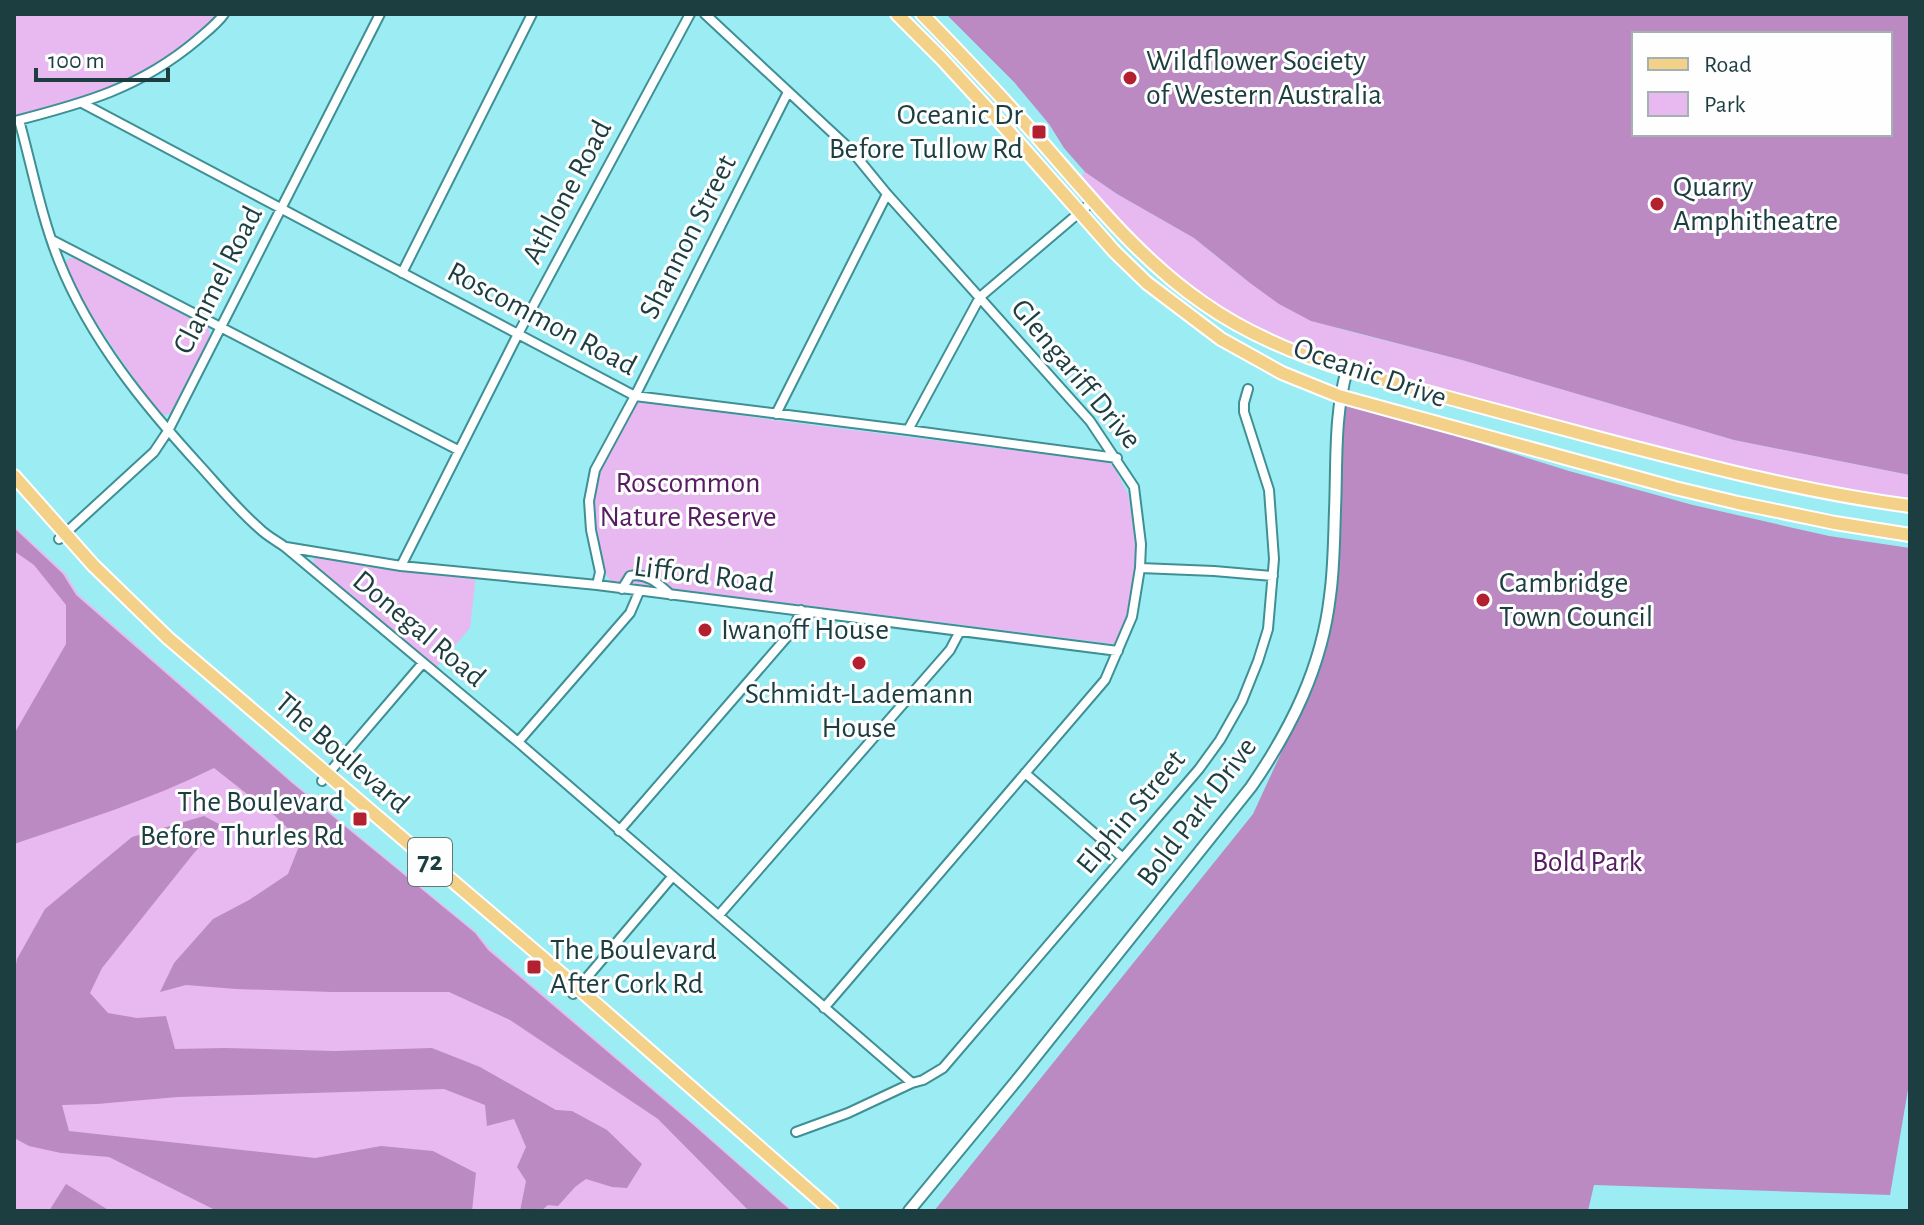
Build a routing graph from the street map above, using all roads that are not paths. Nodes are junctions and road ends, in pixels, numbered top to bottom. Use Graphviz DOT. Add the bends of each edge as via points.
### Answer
graph roads {
  1 [pos="224,14"];
  2 [pos="380,14"];
  3 [pos="532,14"];
  4 [pos="690,14"];
  5 [pos="705,14"];
  6 [pos="897,14"];
  7 [pos="922,14"];
  8 [pos="788,92"];
  9 [pos="82,103"];
  10 [pos="16,121"];
  11 [pos="887,194"];
  12 [pos="1093,201"];
  13 [pos="281,210"];
  14 [pos="1079,213"];
  15 [pos="52,240"];
  16 [pos="402,273"];
  17 [pos="980,297"];
  18 [pos="221,327"];
  19 [pos="518,334"];
  20 [pos="1347,370"];
  21 [pos="1248,389"];
  22 [pos="635,396"];
  23 [pos="1339,396"];
  24 [pos="776,414"];
  25 [pos="908,430"];
  26 [pos="168,431"];
  27 [pos="458,450"];
  28 [pos="1117,458"];
  29 [pos="14,476"];
  30 [pos="14,489"];
  31 [pos="1910,506"];
  32 [pos="1910,535"];
  33 [pos="62,537"];
  34 [pos="285,547"];
  35 [pos="401,566"];
  36 [pos="1140,568"];
  37 [pos="1273,576"];
  38 [pos="597,585"];
  39 [pos="622,589"];
  40 [pos="639,592"];
  41 [pos="672,595"];
  42 [pos="801,610"];
  43 [pos="960,631"];
  44 [pos="1118,651"];
  45 [pos="422,664"];
  46 [pos="518,742"];
  47 [pos="1025,773"];
  48 [pos="325,778"];
  49 [pos="619,831"];
  50 [pos="1123,858"];
  51 [pos="672,877"];
  52 [pos="719,915"];
  53 [pos="575,991"];
  54 [pos="824,1008"];
  55 [pos="912,1083"];
  56 [pos="796,1132"];
  57 [pos="911,1210"];
  58 [pos="819,1211"];
  59 [pos="832,1211"];
  1 -- 9 [label="street" via="150,74"];
  2 -- 13 [label="street, Clanmel Road"];
  3 -- 16 [label="street"];
  4 -- 19 [label="street, Athlone Road"];
  5 -- 8 [label="street, Glengariff Drive"];
  6 -- 14 [label="main road, Oceanic Drive"];
  7 -- 12 [label="main road, Oceanic Drive"];
  8 -- 11 [label="street, Glengariff Drive" via="851,150"];
  8 -- 22 [label="street, Shannon Street"];
  9 -- 10 [label="street"];
  9 -- 13 [label="street, Roscommon Road"];
  10 -- 15 [label="street, Donegal Road"];
  11 -- 17 [label="street, Glengariff Drive"];
  11 -- 24 [label="street"];
  12 -- 14 [label="street"];
  12 -- 20 [label="main road, Oceanic Drive" via="1161,270 1203,303 1261,338"];
  13 -- 16 [label="street, Roscommon Road"];
  13 -- 18 [label="street, Clanmel Road"];
  14 -- 17 [label="street"];
  14 -- 23 [label="main road, Oceanic Drive" via="1147,283 1221,339 1282,373"];
  15 -- 18 [label="street"];
  15 -- 26 [label="street, Donegal Road" via="83,312"];
  16 -- 19 [label="street, Roscommon Road"];
  17 -- 25 [label="street"];
  17 -- 28 [label="street, Glengariff Drive"];
  18 -- 26 [label="street, Clanmel Road"];
  18 -- 27 [label="street"];
  19 -- 22 [label="street, Roscommon Road"];
  19 -- 27 [label="street, Athlone Road"];
  20 -- 23 [label="street, Bold Park Drive"];
  20 -- 31 [label="main road, Oceanic Drive" via="1754,478"];
  21 -- 37 [label="street, Elphin Street" via="1244,412 1271,508"];
  22 -- 24 [label="street, Roscommon Road"];
  22 -- 38 [label="street, Shannon Street" via="595,470 589,501 600,572"];
  23 -- 32 [label="main road, Oceanic Drive" via="1738,503"];
  23 -- 57 [label="street, Bold Park Drive" via="1330,599 1298,710 1251,787"];
  24 -- 25 [label="street, Roscommon Road"];
  25 -- 28 [label="street, Roscommon Road"];
  26 -- 33 [label="street, Clanmel Road" via="154,452"];
  26 -- 34 [label="street, Donegal Road" via="260,529"];
  27 -- 35 [label="street, Athlone Road"];
  28 -- 36 [label="street, Glengariff Drive" via="1134,487"];
  29 -- 33 [label="main road, The Boulevard / 72"];
  30 -- 33 [label="main road, The Boulevard / 72"];
  33 -- 48 [label="main road, The Boulevard / 72"];
  34 -- 35 [label="street, Lifford Road"];
  34 -- 45 [label="street, Donegal Road"];
  35 -- 38 [label="street, Lifford Road"];
  36 -- 37 [label="street"];
  36 -- 44 [label="street, Glengariff Drive" via="1132,617"];
  37 -- 50 [label="street, Elphin Street" via="1268,629 1237,712 1199,769"];
  38 -- 39 [label="street, Lifford Road"];
  39 -- 40 [label="street, Lifford Road"];
  39 -- 41 [label="street" via="630,576 638,575"];
  40 -- 41 [label="street, Lifford Road"];
  40 -- 46 [label="street" via="630,613"];
  41 -- 42 [label="street, Lifford Road"];
  42 -- 43 [label="street, Lifford Road"];
  42 -- 49 [label="street" via="793,630"];
  43 -- 44 [label="street, Lifford Road"];
  43 -- 52 [label="street" via="950,650"];
  44 -- 47 [label="street, Glengariff Drive" via="1105,680"];
  45 -- 46 [label="street, Donegal Road"];
  45 -- 48 [label="street"];
  46 -- 49 [label="street, Donegal Road"];
  47 -- 50 [label="street"];
  47 -- 54 [label="street, Glengariff Drive"];
  48 -- 53 [label="main road, The Boulevard / 72"];
  49 -- 51 [label="street, Donegal Road"];
  50 -- 55 [label="street, Elphin Street" via="952,1060"];
  51 -- 52 [label="street, Donegal Road"];
  51 -- 53 [label="street"];
  52 -- 54 [label="street, Donegal Road"];
  53 -- 58 [label="main road, The Boulevard / 72"];
  53 -- 59 [label="main road, The Boulevard / 72"];
  54 -- 55 [label="street, Donegal Road"];
  55 -- 56 [label="street, Elphin Street"];
}
